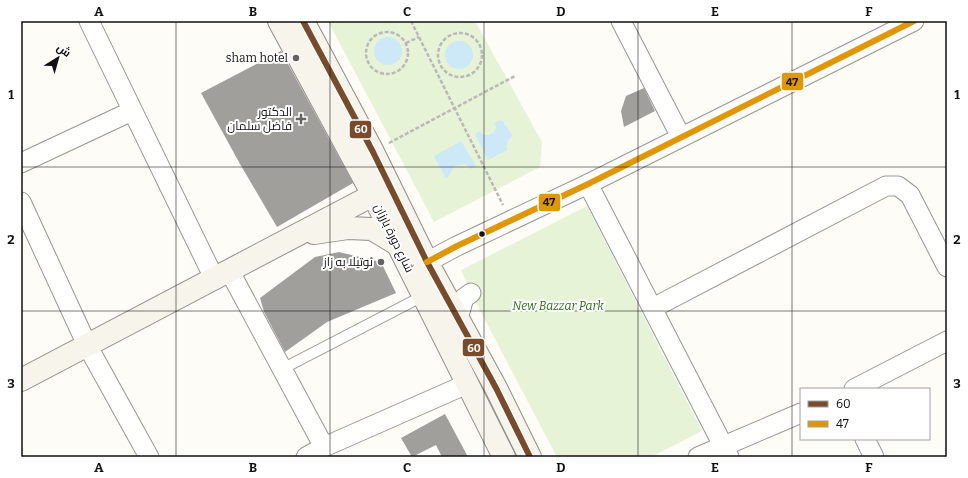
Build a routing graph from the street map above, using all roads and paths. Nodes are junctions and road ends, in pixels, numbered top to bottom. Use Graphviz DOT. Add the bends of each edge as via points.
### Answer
graph roads {
  1 [pos="89,21"];
  2 [pos="279,21"];
  3 [pos="303,21"];
  4 [pos="411,21"];
  5 [pos="621,21"];
  6 [pos="914,21"];
  7 [pos="419,37"];
  8 [pos="406,43"];
  9 [pos="440,63"];
  10 [pos="433,66"];
  11 [pos="514,76"];
  12 [pos="454,107"];
  13 [pos="132,111"];
  14 [pos="681,137"];
  15 [pos="373,152"];
  16 [pos="21,163"];
  17 [pos="588,184"];
  18 [pos="373,195"];
  19 [pos="21,202"];
  20 [pos="511,221"];
  21 [pos="295,236"];
  22 [pos="397,244"];
  23 [pos="427,262"];
  24 [pos="947,267"];
  25 [pos="222,274"];
  26 [pos="470,293"];
  27 [pos="423,296"];
  28 [pos="652,308"];
  29 [pos="458,318"];
  30 [pos="947,342"];
  31 [pos="87,345"];
  32 [pos="282,369"];
  33 [pos="21,380"];
  34 [pos="467,384"];
  35 [pos="856,388"];
  36 [pos="800,413"];
  37 [pos="866,440"];
  38 [pos="324,447"];
  39 [pos="726,451"];
  40 [pos="149,457"];
  41 [pos="306,457"];
  42 [pos="504,457"];
  43 [pos="530,457"];
  44 [pos="698,457"];
  45 [pos="874,457"];
  1 -- 13 [label="street"];
  2 -- 18 [label="main road, شارع دورة بارزان"];
  3 -- 15 [label="main road, شارع دورة بارزان"];
  4 -- 7 [label="path"];
  5 -- 14 [label="street"];
  6 -- 14 [label="street"];
  7 -- 8 [label="path"];
  7 -- 10 [label="path"];
  8 -- 8 [label="path" via="394,32 386,31 373,36 366,49 368,63 385,74 398,71 407,61 409,54"];
  9 -- 9 [label="path" via="449,74 463,77 470,75 480,65 482,58 479,44 468,35 453,34 447,37 439,49"];
  9 -- 10 [label="path"];
  10 -- 12 [label="path"];
  11 -- 12 [label="path"];
  12 -- 15 [label="path"];
  12 -- 20 [label="path"];
  13 -- 16 [label="street"];
  13 -- 25 [label="street"];
  14 -- 17 [label="street"];
  15 -- 23 [label="main road, شارع دورة بارزان"];
  17 -- 20 [label="street"];
  17 -- 28 [label="street"];
  18 -- 21 [label="main road"];
  18 -- 22 [label="main road, شارع دورة بارزان"];
  19 -- 31 [label="street"];
  20 -- 23 [label="street"];
  21 -- 22 [label="main road" via="348,228 372,229"];
  21 -- 25 [label="main road"];
  22 -- 27 [label="main road, شارع دورة بارزان"];
  23 -- 29 [label="main road, شارع دورة بارزان"];
  24 -- 28 [label="street" via="910,195 898,186 886,186"];
  25 -- 31 [label="main road"];
  25 -- 32 [label="street"];
  26 -- 29 [label="street" via="464,298"];
  27 -- 32 [label="lane"];
  27 -- 34 [label="main road, شارع دورة بارزان"];
  28 -- 39 [label="street"];
  29 -- 43 [label="main road, شارع دورة بارزان"];
  30 -- 35 [label="street"];
  31 -- 33 [label="main road"];
  31 -- 40 [label="street"];
  32 -- 38 [label="street"];
  34 -- 38 [label="street"];
  34 -- 42 [label="main road, شارع دورة بارزان"];
  36 -- 39 [label="street"];
  37 -- 45 [label="street"];
  38 -- 41 [label="street"];
  39 -- 44 [label="street"];
}
